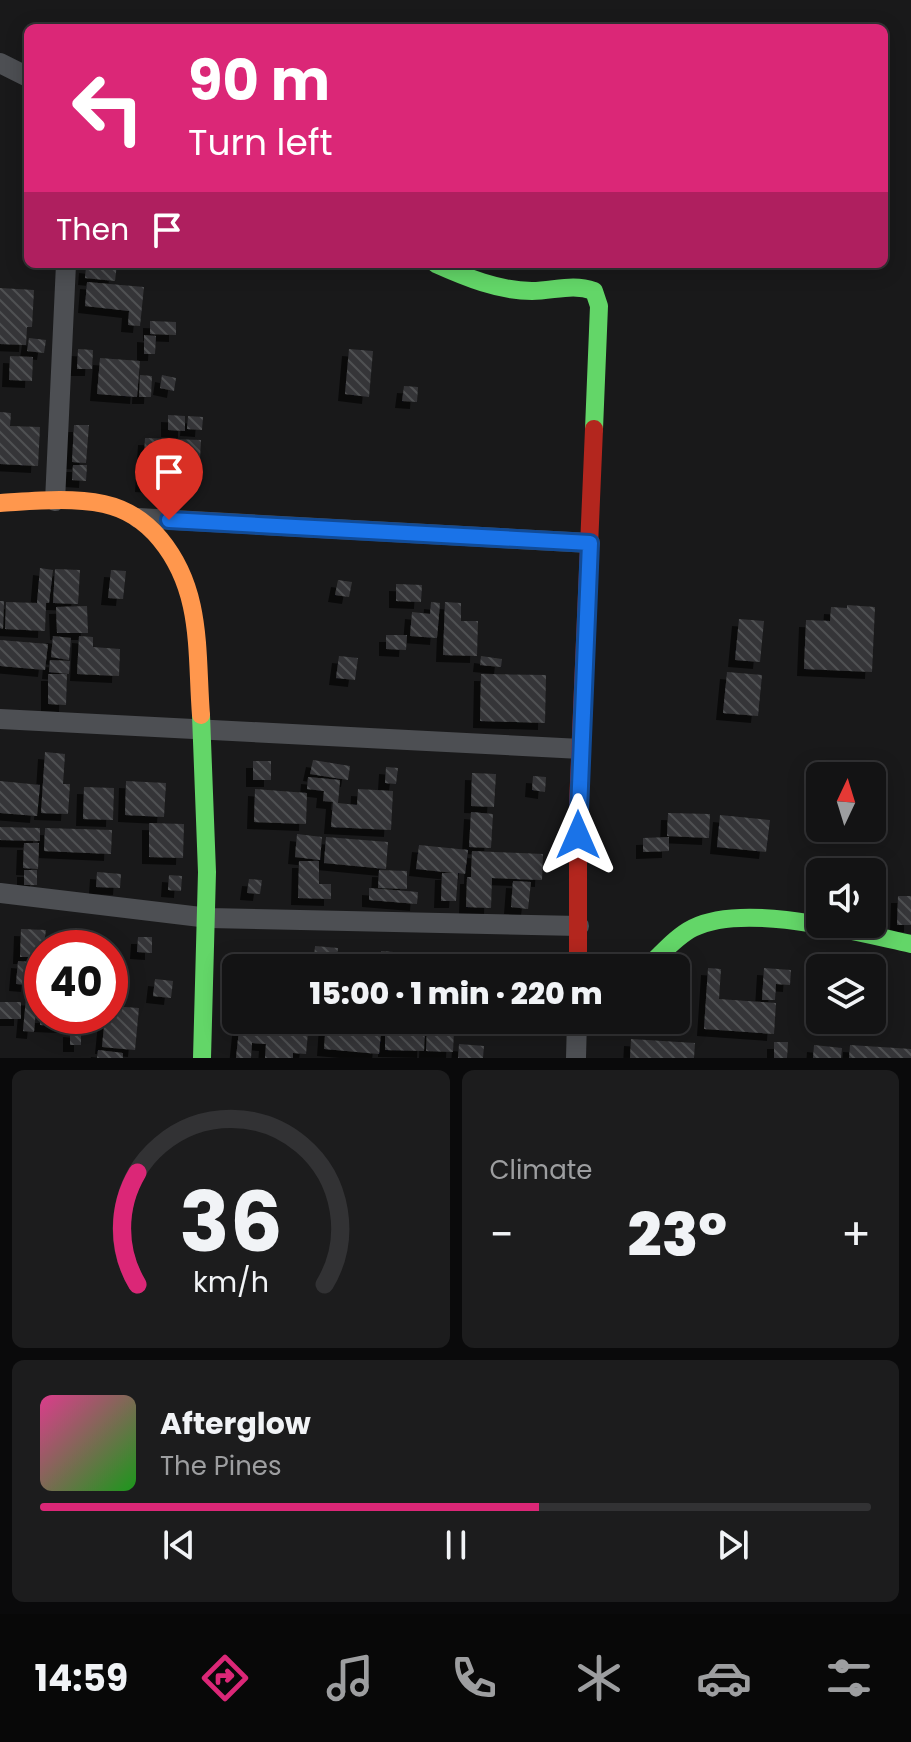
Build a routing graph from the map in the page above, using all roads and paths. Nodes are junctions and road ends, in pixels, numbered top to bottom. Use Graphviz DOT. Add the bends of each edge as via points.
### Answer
graph roads {
  1 [pos="0,63"];
  2 [pos="24,75"];
  3 [pos="66,268"];
  4 [pos="448,268"];
  5 [pos="55,501"];
  6 [pos="0,503"];
  7 [pos="138,518"];
  8 [pos="590,543"];
  9 [pos="0,719"];
  10 [pos="203,730"];
  11 [pos="581,749"];
  12 [pos="0,893"];
  13 [pos="209,918"];
  14 [pos="579,926"];
  15 [pos="911,944"];
  16 [pos="578,954"];
  17 [pos="662,954"];
  18 [pos="580,1034"];
  19 [pos="202,1058"];
  20 [pos="576,1058"];
  1 -- 2 [label="street"];
  3 -- 5 [label="street"];
  4 -- 8 [label="street" via="504,287 532,291 580,284 594,291 599,306"];
  5 -- 6 [label="street"];
  5 -- 7 [label="street" via="114,504"];
  7 -- 8 [label="street"];
  7 -- 10 [label="street" via="170,551 191,594"];
  8 -- 11 [label="street"];
  9 -- 10 [label="street"];
  10 -- 11 [label="street"];
  10 -- 13 [label="street"];
  11 -- 14 [label="street"];
  12 -- 13 [label="street"];
  13 -- 14 [label="street"];
  13 -- 19 [label="street"];
  14 -- 16 [label="street"];
  15 -- 17 [label="street" via="764,919 721,918 694,927"];
  18 -- 20 [label="street"];
}
